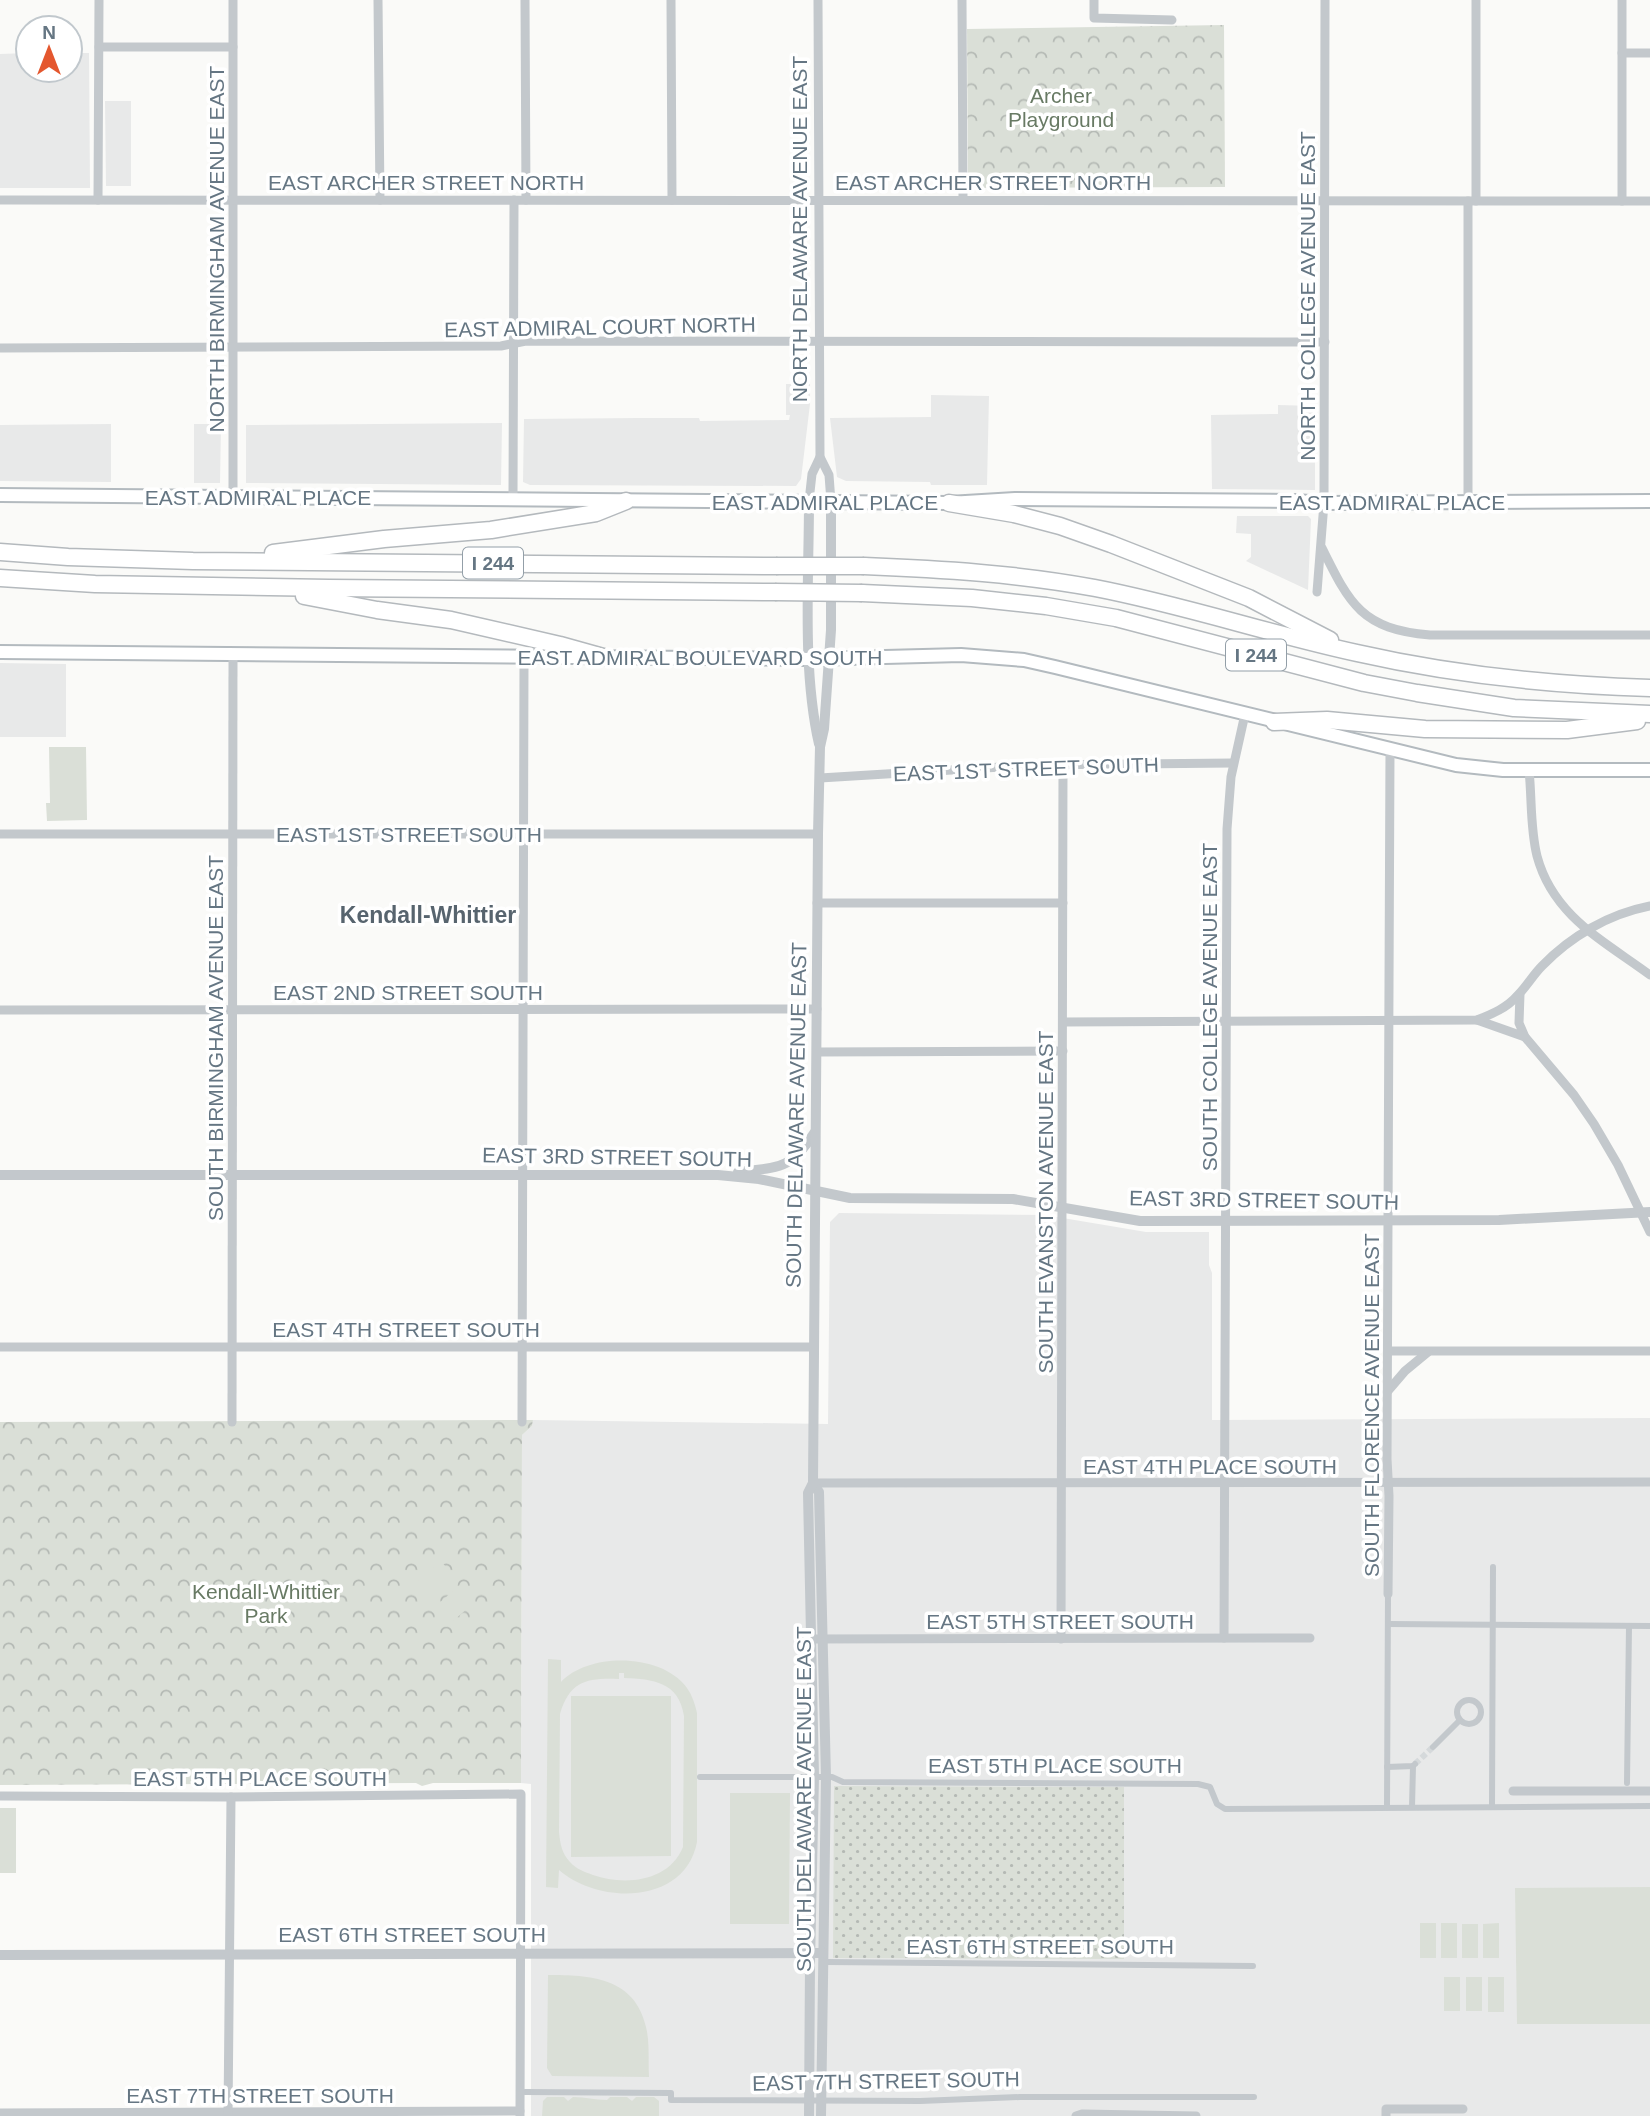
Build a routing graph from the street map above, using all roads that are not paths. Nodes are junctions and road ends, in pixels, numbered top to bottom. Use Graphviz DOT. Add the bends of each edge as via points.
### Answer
graph roads {
  1 [pos="99,0"];
  2 [pos="233,0"];
  3 [pos="378,0"];
  4 [pos="525,0"];
  5 [pos="671,0"];
  6 [pos="818,0"];
  7 [pos="962,0"];
  8 [pos="1094,0"];
  9 [pos="1325,0"];
  10 [pos="1476,0"];
  11 [pos="1622,0"];
  12 [pos="1172,20"];
  13 [pos="99,47"];
  14 [pos="233,47"];
  15 [pos="1622,53"];
  16 [pos="1650,54"];
  17 [pos="1326,199"];
  18 [pos="98,200"];
  19 [pos="234,200"];
  20 [pos="380,200"];
  21 [pos="514,200"];
  22 [pos="526,200"];
  23 [pos="672,200"];
  24 [pos="818,200"];
  25 [pos="962,200"];
  26 [pos="0,201"];
  27 [pos="1472,201"];
  28 [pos="1622,201"];
  29 [pos="1650,201"];
  30 [pos="818,342"];
  31 [pos="1325,342"];
  32 [pos="513,344"];
  33 [pos="234,347"];
  34 [pos="0,348"];
  35 [pos="820,457"];
  36 [pos="0,495"];
  37 [pos="233,497"];
  38 [pos="513,499"];
  39 [pos="625,501"];
  40 [pos="1650,501"];
  41 [pos="809,502"];
  42 [pos="831,502"];
  43 [pos="949,503"];
  44 [pos="1324,503"];
  45 [pos="1468,503"];
  46 [pos="1322,548"];
  47 [pos="0,552"];
  48 [pos="211,561"];
  49 [pos="0,578"];
  50 [pos="261,587"];
  51 [pos="1317,592"];
  52 [pos="1650,635"];
  53 [pos="0,652"];
  54 [pos="1354,653"];
  55 [pos="233,654"];
  56 [pos="524,657"];
  57 [pos="603,657"];
  58 [pos="809,659"];
  59 [pos="830,659"];
  60 [pos="1650,688"];
  61 [pos="1245,714"];
  62 [pos="1650,714"];
  63 [pos="1650,720"];
  64 [pos="1274,722"];
  65 [pos="820,747"];
  66 [pos="1390,750"];
  67 [pos="1233,763"];
  68 [pos="1063,765"];
  69 [pos="1529,770"];
  70 [pos="1650,770"];
  71 [pos="820,778"];
  72 [pos="233,834"];
  73 [pos="523,834"];
  74 [pos="818,834"];
  75 [pos="0,835"];
  76 [pos="817,903"];
  77 [pos="1063,903"];
  78 [pos="1650,906"];
  79 [pos="1588,930"];
  80 [pos="1650,975"];
  81 [pos="1520,994"];
  82 [pos="523,1009"];
  83 [pos="817,1009"];
  84 [pos="0,1010"];
  85 [pos="232,1010"];
  86 [pos="1389,1020"];
  87 [pos="1477,1020"];
  88 [pos="1226,1021"];
  89 [pos="1063,1022"];
  90 [pos="1525,1037"];
  91 [pos="1063,1051"];
  92 [pos="817,1052"];
  93 [pos="816,1130"];
  94 [pos="232,1174"];
  95 [pos="523,1174"];
  96 [pos="718,1174"];
  97 [pos="0,1175"];
  98 [pos="816,1191"];
  99 [pos="1062,1206"];
  100 [pos="1646,1212"];
  101 [pos="1226,1221"];
  102 [pos="1388,1221"];
  103 [pos="1650,1232"];
  104 [pos="0,1347"];
  105 [pos="231,1347"];
  106 [pos="523,1347"];
  107 [pos="813,1347"];
  108 [pos="1388,1350"];
  109 [pos="1650,1351"];
  110 [pos="1429,1352"];
  111 [pos="1387,1392"];
  112 [pos="232,1422"];
  113 [pos="522,1422"];
  114 [pos="1650,1482"];
  115 [pos="813,1483"];
  116 [pos="1061,1483"];
  117 [pos="1388,1483"];
  118 [pos="1225,1484"];
  119 [pos="1493,1567"];
  120 [pos="1388,1594"];
  121 [pos="1388,1623"];
  122 [pos="1494,1624"];
  123 [pos="1629,1626"];
  124 [pos="1650,1626"];
  125 [pos="1224,1638"];
  126 [pos="1310,1638"];
  127 [pos="810,1639"];
  128 [pos="824,1639"];
  129 [pos="1061,1639"];
  130 [pos="1493,1711"];
  131 [pos="1481,1712"];
  132 [pos="1460,1720"];
  133 [pos="1433,1747"];
  134 [pos="1387,1767"];
  135 [pos="814,1776"];
  136 [pos="700,1777"];
  137 [pos="826,1777"];
  138 [pos="1627,1783"];
  139 [pos="1513,1791"];
  140 [pos="1650,1791"];
  141 [pos="0,1796"];
  142 [pos="231,1797"];
  143 [pos="1492,1806"];
  144 [pos="1650,1806"];
  145 [pos="1387,1807"];
  146 [pos="1412,1807"];
  147 [pos="520,1953"];
  148 [pos="810,1953"];
  149 [pos="229,1954"];
  150 [pos="0,1955"];
  151 [pos="825,1958"];
  152 [pos="1253,1966"];
  153 [pos="525,2092"];
  154 [pos="1254,2097"];
  155 [pos="816,2100"];
  156 [pos="1463,2109"];
  157 [pos="0,2113"];
  158 [pos="1386,2113"];
  159 [pos="228,2114"];
  160 [pos="520,2114"];
  161 [pos="810,2116"];
  162 [pos="821,2116"];
  163 [pos="1076,2116"];
  164 [pos="1196,2116"];
  1 -- 13 [label="street"];
  2 -- 14 [label="street, NORTH BIRMINGHAM AVENUE EAST"];
  3 -- 20 [label="street"];
  4 -- 22 [label="street"];
  5 -- 23 [label="street"];
  6 -- 24 [label="street, NORTH DELAWARE AVENUE EAST"];
  7 -- 25 [label="street"];
  8 -- 12 [label="street" via="1094,18"];
  9 -- 17 [label="street, NORTH COLLEGE AVENUE EAST"];
  10 -- 27 [label="street"];
  11 -- 15 [label="street"];
  13 -- 14 [label="street"];
  13 -- 18 [label="street"];
  14 -- 19 [label="street, NORTH BIRMINGHAM AVENUE EAST"];
  15 -- 16 [label="street"];
  15 -- 28 [label="street"];
  17 -- 25 [label="street, EAST ARCHER STREET NORTH"];
  17 -- 27 [label="street, EAST ARCHER STREET NORTH"];
  17 -- 31 [label="street, NORTH COLLEGE AVENUE EAST"];
  18 -- 19 [label="street, EAST ARCHER STREET NORTH"];
  18 -- 26 [label="street, EAST ARCHER STREET NORTH"];
  19 -- 20 [label="street, EAST ARCHER STREET NORTH"];
  19 -- 33 [label="street, NORTH BIRMINGHAM AVENUE EAST"];
  20 -- 21 [label="street, EAST ARCHER STREET NORTH"];
  21 -- 22 [label="street, EAST ARCHER STREET NORTH"];
  21 -- 32 [label="street"];
  22 -- 23 [label="street, EAST ARCHER STREET NORTH"];
  23 -- 24 [label="street, EAST ARCHER STREET NORTH"];
  24 -- 25 [label="street, EAST ARCHER STREET NORTH"];
  24 -- 30 [label="street, NORTH DELAWARE AVENUE EAST"];
  27 -- 28 [label="street, EAST ARCHER STREET NORTH"];
  27 -- 45 [label="street"];
  28 -- 29 [label="street, EAST ARCHER STREET NORTH"];
  30 -- 31 [label="street, EAST ADMIRAL COURT NORTH"];
  30 -- 32 [label="street, EAST ADMIRAL COURT NORTH"];
  30 -- 35 [label="street, NORTH DELAWARE AVENUE EAST"];
  31 -- 44 [label="street, NORTH COLLEGE AVENUE EAST"];
  32 -- 33 [label="street, EAST ADMIRAL COURT NORTH"];
  32 -- 38 [label="street"];
  33 -- 34 [label="street, EAST ADMIRAL COURT NORTH"];
  33 -- 37 [label="street, NORTH BIRMINGHAM AVENUE EAST"];
  35 -- 41 [label="street, NORTH DELAWARE AVENUE EAST" via="812,474"];
  35 -- 42 [label="street, NORTH DELAWARE AVENUE EAST" via="829,475"];
  36 -- 37 [label="main road, EAST ADMIRAL PLACE"];
  37 -- 38 [label="main road, EAST ADMIRAL PLACE"];
  38 -- 39 [label="main road, EAST ADMIRAL PLACE"];
  39 -- 41 [label="main road, EAST ADMIRAL PLACE"];
  39 -- 48 [label="highway" via="596,513 491,530"];
  40 -- 45 [label="main road, EAST ADMIRAL PLACE"];
  41 -- 42 [label="main road, EAST ADMIRAL PLACE"];
  41 -- 58 [label="street, NORTH DELAWARE AVENUE EAST"];
  42 -- 43 [label="main road, EAST ADMIRAL PLACE"];
  42 -- 59 [label="street, NORTH DELAWARE AVENUE EAST"];
  43 -- 44 [label="main road, EAST ADMIRAL PLACE" via="1035,499"];
  43 -- 54 [label="highway" via="1014,514 1111,544 1249,598"];
  44 -- 45 [label="main road, EAST ADMIRAL PLACE"];
  44 -- 46 [label="street, NORTH COLLEGE AVENUE EAST"];
  46 -- 51 [label="street, NORTH COLLEGE AVENUE EAST"];
  46 -- 52 [label="street" via="1358,608 1371,619 1408,633"];
  47 -- 48 [label="highway, I 244"];
  48 -- 54 [label="highway, I 244, bridge" via="946,570 1094,588"];
  49 -- 50 [label="highway, I 244"];
  50 -- 57 [label="highway" via="451,621"];
  50 -- 62 [label="highway, I 244, bridge" via="972,598 1116,618 1417,693 1514,708"];
  53 -- 55 [label="main road, EAST ADMIRAL BOULEVARD SOUTH"];
  54 -- 60 [label="highway, I 244" via="1470,675"];
  55 -- 56 [label="main road, EAST ADMIRAL BOULEVARD SOUTH"];
  55 -- 72 [label="street, SOUTH BIRMINGHAM AVENUE EAST"];
  56 -- 57 [label="main road, EAST ADMIRAL BOULEVARD SOUTH"];
  56 -- 73 [label="street"];
  57 -- 58 [label="main road, EAST ADMIRAL BOULEVARD SOUTH"];
  58 -- 59 [label="main road, EAST ADMIRAL BOULEVARD SOUTH"];
  58 -- 65 [label="street, SOUTH DELAWARE AVENUE EAST"];
  59 -- 61 [label="main road, EAST ADMIRAL BOULEVARD SOUTH" via="961,655 1024,660"];
  59 -- 65 [label="street, SOUTH DELAWARE AVENUE EAST"];
  61 -- 64 [label="main road, EAST ADMIRAL BOULEVARD SOUTH"];
  61 -- 67 [label="street, SOUTH COLLEGE AVENUE EAST"];
  63 -- 64 [label="highway" via="1567,730"];
  64 -- 66 [label="main road, EAST ADMIRAL BOULEVARD SOUTH"];
  65 -- 71 [label="street, SOUTH DELAWARE AVENUE EAST"];
  66 -- 69 [label="main road" via="1456,765"];
  66 -- 86 [label="street, SOUTH FLORENCE AVENUE EAST"];
  67 -- 68 [label="street, EAST 1ST STREET SOUTH"];
  67 -- 88 [label="street, SOUTH COLLEGE AVENUE EAST" via="1227,829"];
  68 -- 71 [label="street, EAST 1ST STREET SOUTH"];
  68 -- 77 [label="street, SOUTH EVANSTON AVENUE EAST"];
  69 -- 70 [label="main road"];
  69 -- 79 [label="street" via="1533,833 1543,872 1564,909"];
  71 -- 74 [label="street, SOUTH DELAWARE AVENUE EAST"];
  72 -- 73 [label="street, EAST 1ST STREET SOUTH"];
  72 -- 75 [label="street, EAST 1ST STREET SOUTH"];
  72 -- 85 [label="street, SOUTH BIRMINGHAM AVENUE EAST"];
  73 -- 74 [label="street, EAST 1ST STREET SOUTH"];
  73 -- 82 [label="street"];
  74 -- 76 [label="street, SOUTH DELAWARE AVENUE EAST"];
  76 -- 77 [label="street"];
  76 -- 83 [label="street, SOUTH DELAWARE AVENUE EAST"];
  77 -- 89 [label="street, SOUTH EVANSTON AVENUE EAST"];
  78 -- 79 [label="street"];
  79 -- 80 [label="street"];
  79 -- 81 [label="street" via="1551,956"];
  81 -- 87 [label="street"];
  81 -- 90 [label="street" via="1519,1023"];
  82 -- 83 [label="street, EAST 2ND STREET SOUTH"];
  82 -- 85 [label="street, EAST 2ND STREET SOUTH"];
  82 -- 95 [label="street"];
  83 -- 92 [label="street, SOUTH DELAWARE AVENUE EAST"];
  84 -- 85 [label="street, EAST 2ND STREET SOUTH"];
  85 -- 94 [label="street, SOUTH BIRMINGHAM AVENUE EAST"];
  86 -- 87 [label="street"];
  86 -- 88 [label="street"];
  86 -- 102 [label="street, SOUTH FLORENCE AVENUE EAST"];
  87 -- 90 [label="street"];
  88 -- 89 [label="street"];
  88 -- 101 [label="street, SOUTH COLLEGE AVENUE EAST"];
  89 -- 91 [label="street, SOUTH EVANSTON AVENUE EAST"];
  90 -- 100 [label="street" via="1574,1095"];
  91 -- 92 [label="street"];
  91 -- 99 [label="street, SOUTH EVANSTON AVENUE EAST"];
  92 -- 93 [label="street, SOUTH DELAWARE AVENUE EAST"];
  93 -- 96 [label="street" via="789,1162"];
  93 -- 98 [label="street, SOUTH DELAWARE AVENUE EAST"];
  94 -- 95 [label="street, EAST 3RD STREET SOUTH"];
  94 -- 97 [label="street, EAST 3RD STREET SOUTH"];
  94 -- 105 [label="street, SOUTH BIRMINGHAM AVENUE EAST"];
  95 -- 96 [label="street, EAST 3RD STREET SOUTH"];
  95 -- 106 [label="street"];
  96 -- 98 [label="street, EAST 3RD STREET SOUTH"];
  98 -- 99 [label="street, EAST 3RD STREET SOUTH" via="862,1199 1013,1199"];
  98 -- 107 [label="street, SOUTH DELAWARE AVENUE EAST"];
  99 -- 101 [label="street, EAST 3RD STREET SOUTH" via="1140,1221"];
  99 -- 116 [label="street, SOUTH EVANSTON AVENUE EAST"];
  100 -- 102 [label="street, EAST 3RD STREET SOUTH"];
  100 -- 103 [label="street"];
  101 -- 102 [label="street, EAST 3RD STREET SOUTH"];
  101 -- 118 [label="street, SOUTH COLLEGE AVENUE EAST"];
  102 -- 108 [label="street, SOUTH FLORENCE AVENUE EAST"];
  104 -- 105 [label="street, EAST 4TH STREET SOUTH"];
  105 -- 106 [label="street, EAST 4TH STREET SOUTH"];
  105 -- 112 [label="street, SOUTH BIRMINGHAM AVENUE EAST"];
  106 -- 107 [label="street, EAST 4TH STREET SOUTH"];
  106 -- 113 [label="street"];
  107 -- 115 [label="street, SOUTH DELAWARE AVENUE EAST"];
  108 -- 110 [label="street"];
  108 -- 111 [label="street, SOUTH FLORENCE AVENUE EAST"];
  109 -- 110 [label="street"];
  110 -- 111 [label="street"];
  111 -- 117 [label="street, SOUTH FLORENCE AVENUE EAST"];
  114 -- 117 [label="street, EAST 4TH PLACE SOUTH"];
  115 -- 116 [label="street, EAST 4TH PLACE SOUTH"];
  115 -- 127 [label="street, SOUTH DELAWARE AVENUE EAST" via="808,1493"];
  115 -- 128 [label="street, SOUTH DELAWARE AVENUE EAST" via="819,1492"];
  116 -- 118 [label="street, EAST 4TH PLACE SOUTH"];
  116 -- 129 [label="street, SOUTH EVANSTON AVENUE EAST"];
  117 -- 118 [label="street, EAST 4TH PLACE SOUTH"];
  117 -- 120 [label="street, SOUTH FLORENCE AVENUE EAST"];
  118 -- 125 [label="street, SOUTH COLLEGE AVENUE EAST"];
  119 -- 122 [label="street"];
  120 -- 121 [label="street, SOUTH FLORENCE AVENUE EAST"];
  121 -- 122 [label="street"];
  121 -- 134 [label="street, SOUTH FLORENCE AVENUE EAST"];
  122 -- 123 [label="street"];
  122 -- 130 [label="street"];
  123 -- 124 [label="street"];
  123 -- 138 [label="street"];
  125 -- 126 [label="street, EAST 5TH STREET SOUTH"];
  125 -- 129 [label="street, EAST 5TH STREET SOUTH"];
  127 -- 128 [label="street, EAST 5TH STREET SOUTH"];
  127 -- 135 [label="street, SOUTH DELAWARE AVENUE EAST"];
  128 -- 129 [label="street, EAST 5TH STREET SOUTH"];
  128 -- 137 [label="street, SOUTH DELAWARE AVENUE EAST"];
  130 -- 131 [label="street"];
  130 -- 143 [label="street"];
  131 -- 132 [label="street" via="1473,1723"];
  131 -- 132 [label="street" via="1475,1702 1463,1702"];
  132 -- 133 [label="street"];
  134 -- 145 [label="street, SOUTH FLORENCE AVENUE EAST"];
  134 -- 146 [label="street" via="1414,1765"];
  135 -- 136 [label="street, EAST 5TH PLACE SOUTH"];
  135 -- 137 [label="street, EAST 5TH PLACE SOUTH"];
  135 -- 148 [label="street, SOUTH DELAWARE AVENUE EAST"];
  137 -- 145 [label="street, EAST 5TH PLACE SOUTH" via="843,1782 1198,1784 1210,1787 1217,1804 1225,1809"];
  137 -- 151 [label="street, SOUTH DELAWARE AVENUE EAST"];
  139 -- 140 [label="street"];
  141 -- 142 [label="street, EAST 5TH PLACE SOUTH"];
  142 -- 147 [label="street, EAST 5TH PLACE SOUTH" via="520,1794"];
  142 -- 149 [label="street"];
  143 -- 144 [label="street, EAST 5TH PLACE SOUTH"];
  143 -- 146 [label="street, EAST 5TH PLACE SOUTH"];
  145 -- 146 [label="street, EAST 5TH PLACE SOUTH"];
  147 -- 148 [label="street, EAST 6TH STREET SOUTH"];
  147 -- 149 [label="street, EAST 6TH STREET SOUTH"];
  147 -- 160 [label="street"];
  148 -- 151 [label="street, EAST 6TH STREET SOUTH"];
  148 -- 155 [label="street, SOUTH DELAWARE AVENUE EAST"];
  149 -- 150 [label="street, EAST 6TH STREET SOUTH"];
  149 -- 159 [label="street"];
  151 -- 152 [label="street, EAST 6TH STREET SOUTH"];
  151 -- 155 [label="street, SOUTH DELAWARE AVENUE EAST"];
  153 -- 155 [label="street, EAST 7TH STREET SOUTH" via="671,2093 671,2100"];
  154 -- 155 [label="street, EAST 7TH STREET SOUTH"];
  155 -- 161 [label="street, SOUTH DELAWARE AVENUE EAST"];
  155 -- 162 [label="street, SOUTH DELAWARE AVENUE EAST"];
  156 -- 158 [label="street"];
  157 -- 159 [label="street, EAST 7TH STREET SOUTH"];
  159 -- 160 [label="street, EAST 7TH STREET SOUTH"];
  163 -- 164 [label="street"];
}
